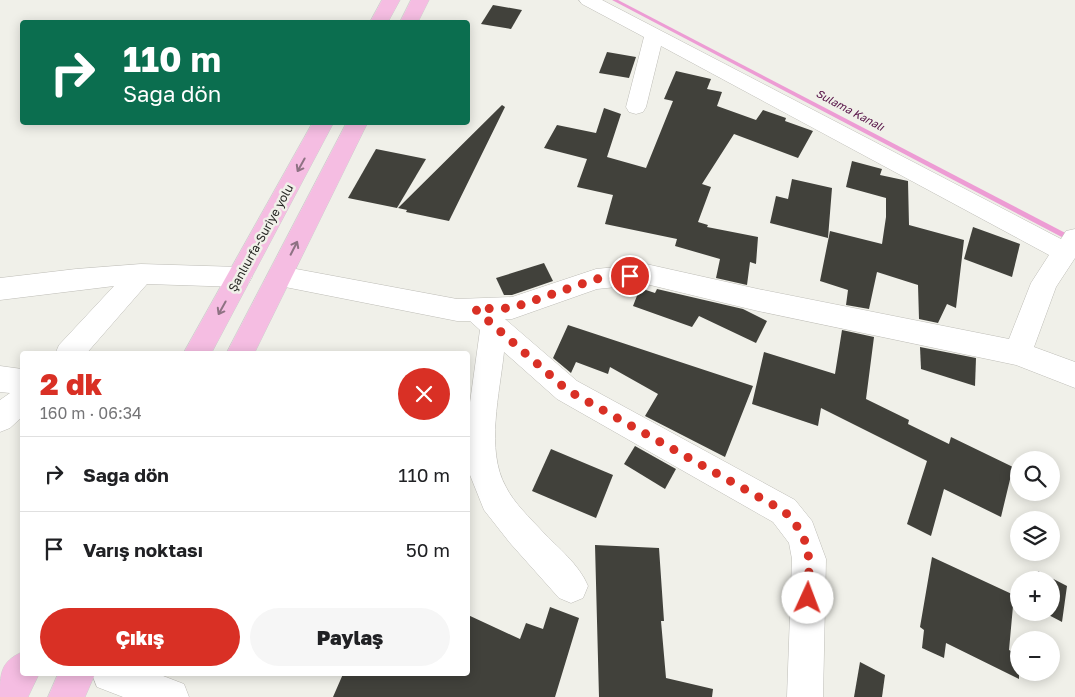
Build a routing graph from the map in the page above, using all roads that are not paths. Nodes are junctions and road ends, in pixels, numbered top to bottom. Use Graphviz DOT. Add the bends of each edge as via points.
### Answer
graph roads {
  1 [pos="391,0"];
  2 [pos="420,0"];
  3 [pos="588,0"];
  4 [pos="380,20"];
  5 [pos="410,20"];
  6 [pos="654,36"];
  7 [pos="636,107"];
  8 [pos="322,125"];
  9 [pos="356,125"];
  10 [pos="1070,246"];
  11 [pos="141,274"];
  12 [pos="280,276"];
  13 [pos="239,277"];
  14 [pos="0,289"];
  15 [pos="485,318"];
  16 [pos="72,351"];
  17 [pos="199,351"];
  18 [pos="242,351"];
  19 [pos="1018,353"];
  20 [pos="1075,375"];
  21 [pos="0,378"];
  22 [pos="20,380"];
  23 [pos="20,402"];
  24 [pos="0,418"];
  25 [pos="571,586"];
  26 [pos="20,674"];
  27 [pos="76,676"];
  28 [pos="115,676"];
  29 [pos="8,697"];
  30 [pos="66,697"];
  31 [pos="171,697"];
  32 [pos="805,697"];
  1 -- 4 [label="highway"];
  2 -- 5 [label="highway"];
  3 -- 6 [label="street"];
  6 -- 7 [label="street"];
  6 -- 10 [label="street"];
  8 -- 13 [label="highway, Şanlıurfa-Suriye yolu, one-way"];
  12 -- 9 [label="highway, one-way"];
  10 -- 19 [label="street" via="1044,283"];
  11 -- 13 [label="street"];
  11 -- 14 [label="street"];
  11 -- 16 [label="street"];
  12 -- 15 [label="street"];
  12 -- 18 [label="highway"];
  13 -- 17 [label="highway, Şanlıurfa-Suriye yolu, one-way"];
  15 -- 19 [label="street" via="596,279 646,274"];
  15 -- 25 [label="street" via="480,434 483,470 495,499"];
  15 -- 32 [label="street" via="567,390 784,511 798,526 806,542 809,559"];
  19 -- 20 [label="street"];
  21 -- 22 [label="street"];
  23 -- 24 [label="street"];
  26 -- 29 [label="highway"];
  27 -- 30 [label="highway"];
  28 -- 31 [label="street"];
}
